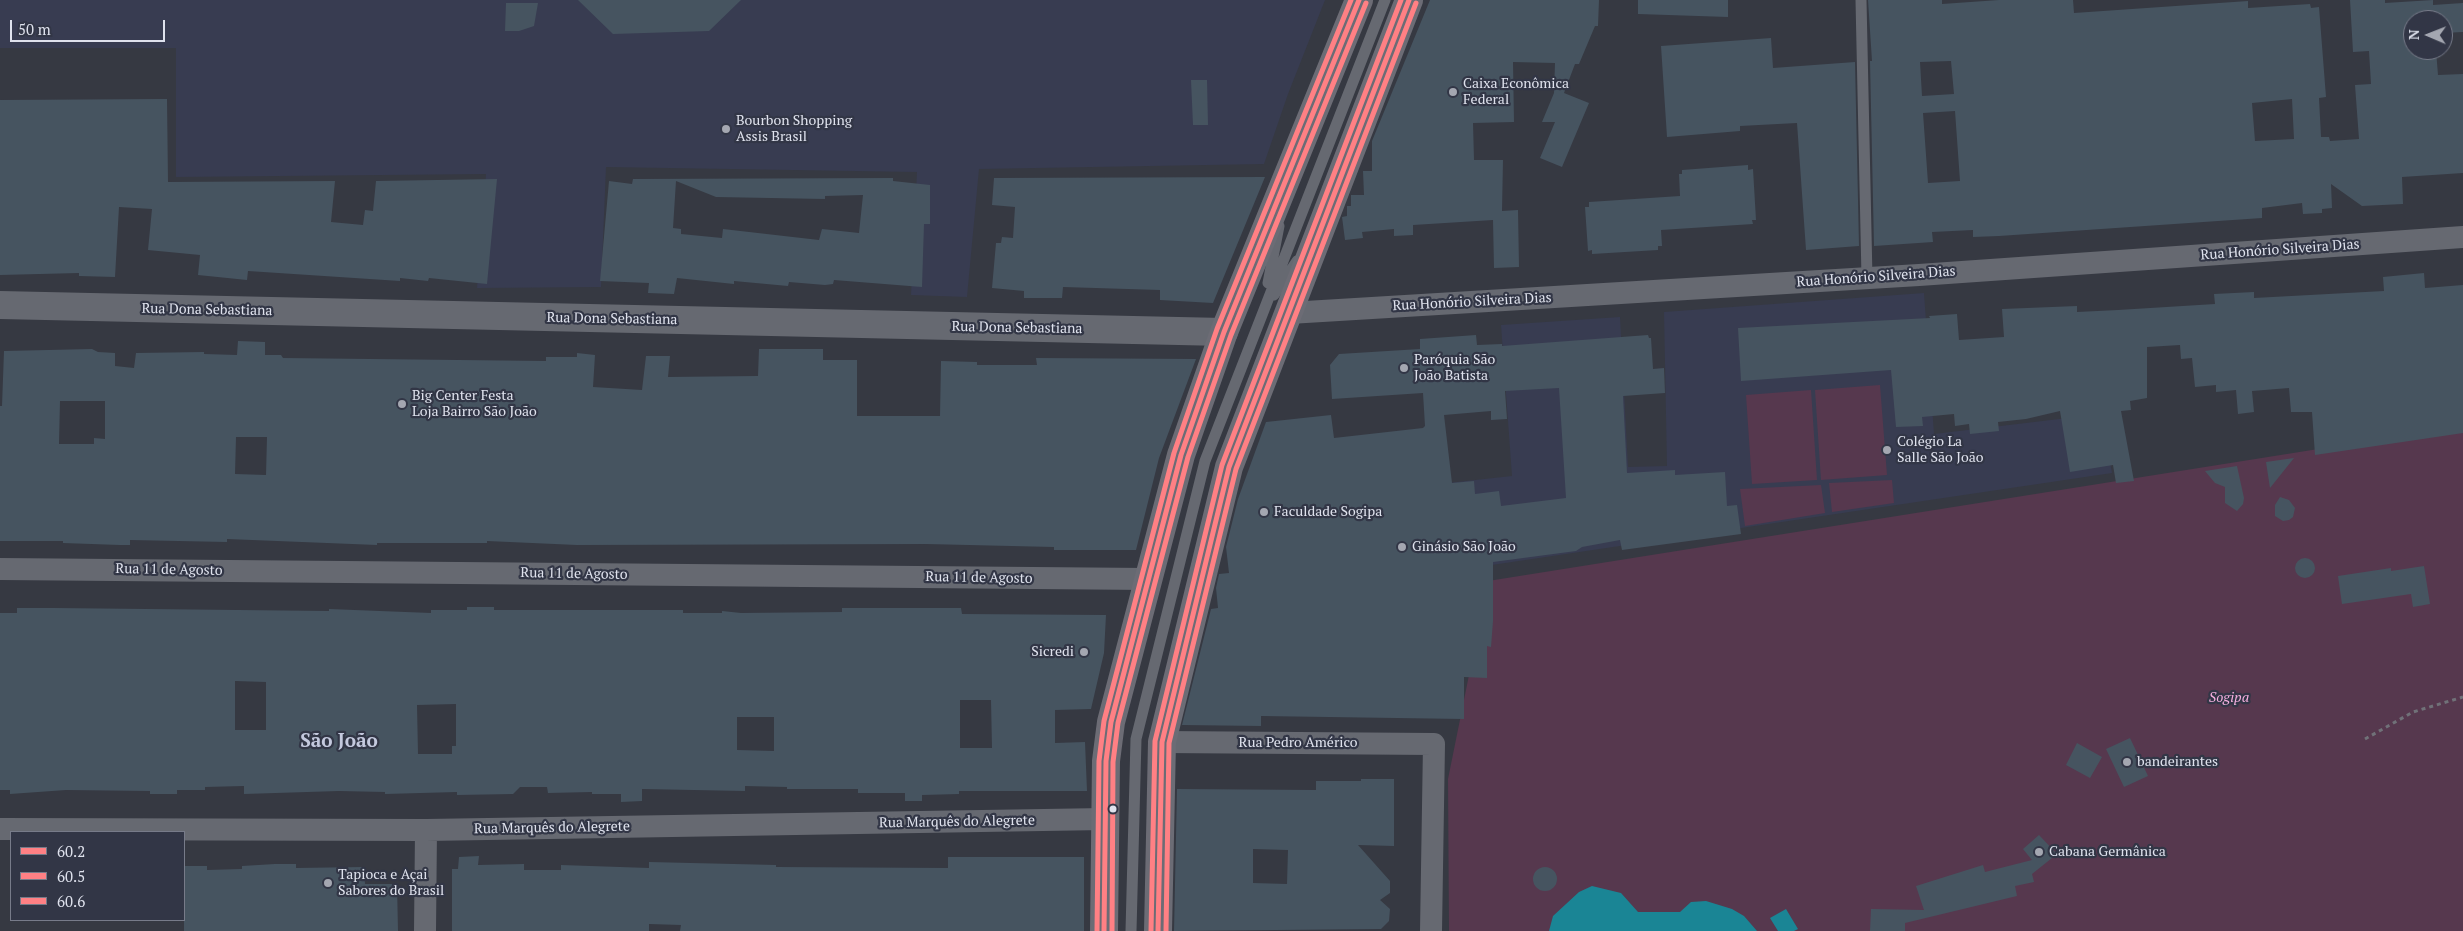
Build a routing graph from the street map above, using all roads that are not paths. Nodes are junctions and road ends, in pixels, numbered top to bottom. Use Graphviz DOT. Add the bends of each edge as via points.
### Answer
graph roads {
  1 [pos="1359,0"];
  2 [pos="1385,0"];
  3 [pos="1409,0"];
  4 [pos="1861,0"];
  5 [pos="1290,172"];
  6 [pos="1326,218"];
  7 [pos="2463,237"];
  8 [pos="1867,278"];
  9 [pos="0,305"];
  10 [pos="1262,313"];
  11 [pos="1289,313"];
  12 [pos="1224,332"];
  13 [pos="0,569"];
  14 [pos="1148,579"];
  15 [pos="1162,742"];
  16 [pos="1105,819"];
  17 [pos="0,829"];
  18 [pos="426,830"];
  19 [pos="1132,906"];
  20 [pos="424,931"];
  21 [pos="1104,931"];
  22 [pos="1126,931"];
  23 [pos="1131,931"];
  24 [pos="1136,931"];
  25 [pos="1158,931"];
  26 [pos="1430,931"];
  1 -- 5 [label="main road"];
  2 -- 10 [label="lane"];
  3 -- 6 [label="main road"];
  4 -- 8 [label="lane"];
  5 -- 10 [label="lane"];
  5 -- 12 [label="main road"];
  6 -- 10 [label="lane"];
  6 -- 11 [label="main road"];
  7 -- 8 [label="street, Rua Honório Silveira Dias"];
  8 -- 11 [label="street, Rua Honório Silveira Dias"];
  9 -- 12 [label="street, Rua Dona Sebastiana"];
  10 -- 19 [label="lane" via="1205,461 1136,739"];
  11 -- 15 [label="main road" via="1229,467"];
  12 -- 14 [label="main road" via="1181,455"];
  13 -- 14 [label="street, Rua 11 de Agosto"];
  14 -- 16 [label="main road" via="1111,722 1106,761"];
  15 -- 25 [label="main road"];
  15 -- 26 [label="street, Rua Pedro Américo" via="1434,744"];
  16 -- 18 [label="street, Rua Marquês do Alegrete"];
  16 -- 21 [label="main road"];
  17 -- 18 [label="street, Rua Marquês do Alegrete"];
  18 -- 20 [label="street"];
  19 -- 22 [label="lane"];
  19 -- 23 [label="lane"];
  19 -- 24 [label="lane"];
}
